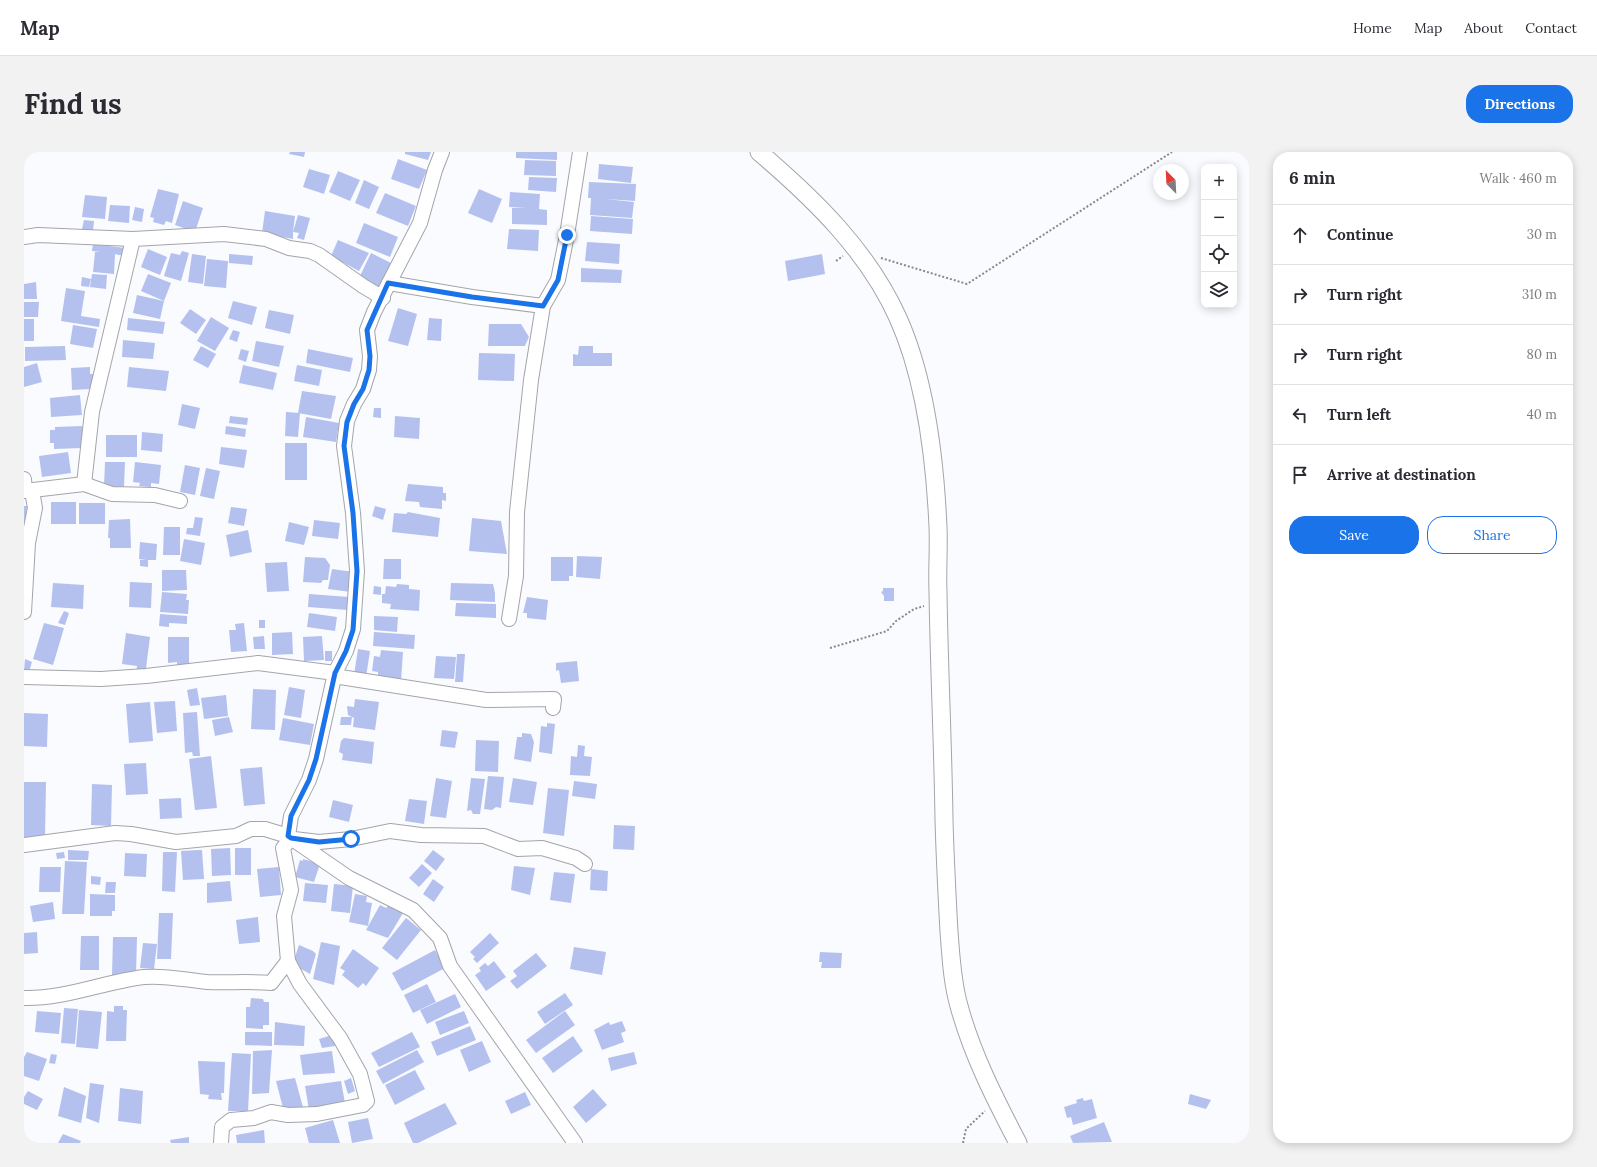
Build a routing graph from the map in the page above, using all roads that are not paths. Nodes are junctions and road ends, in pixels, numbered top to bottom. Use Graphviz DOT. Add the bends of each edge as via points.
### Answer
graph roads {
  1 [pos="442,152"];
  2 [pos="580,152"];
  3 [pos="759,152"];
  4 [pos="24,238"];
  5 [pos="133,239"];
  6 [pos="388,283"];
  7 [pos="383,298"];
  8 [pos="543,306"];
  9 [pos="84,484"];
  10 [pos="26,488"];
  11 [pos="180,502"];
  12 [pos="24,612"];
  13 [pos="509,619"];
  14 [pos="334,674"];
  15 [pos="24,677"];
  16 [pos="553,708"];
  17 [pos="290,837"];
  18 [pos="24,844"];
  19 [pos="585,864"];
  20 [pos="288,961"];
  21 [pos="24,998"];
  22 [pos="221,1143"];
  23 [pos="575,1143"];
  24 [pos="1018,1143"];
  1 -- 6 [label="street" via="420,223"];
  2 -- 8 [label="street" via="558,280"];
  3 -- 24 [label="street" via="829,218 857,250 883,289 899,320 918,377 927,421 938,527 946,874 955,991 962,1017 997,1101"];
  4 -- 5 [label="street" via="38,235"];
  5 -- 7 [label="street" via="224,234 266,239 319,255"];
  5 -- 9 [label="street" via="92,412"];
  6 -- 7 [label="street"];
  6 -- 8 [label="street"];
  7 -- 14 [label="street" via="367,330 369,370 347,422 344,446 355,536 357,593 353,630"];
  8 -- 13 [label="street" via="531,380 517,512 516,576"];
  9 -- 10 [label="street"];
  9 -- 11 [label="street" via="112,494 155,495"];
  10 -- 12 [label="street" via="35,508 28,543"];
  14 -- 15 [label="street" via="258,663 124,678"];
  14 -- 16 [label="street" via="486,700 554,699"];
  14 -- 17 [label="street" via="316,759 309,780 291,816"];
  17 -- 18 [label="street" via="256,828 236,836 182,842 115,833"];
  17 -- 19 [label="street" via="319,842 390,831 421,835 484,836 518,849 542,848 576,858"];
  17 -- 20 [label="street" via="283,848 291,890 284,916"];
  17 -- 23 [label="street" via="350,878 413,910 440,938 450,966"];
  20 -- 21 [label="street" via="271,983 207,982 171,977 144,977 79,992"];
  20 -- 22 [label="street" via="300,984 343,1043 360,1074 367,1101 363,1105 317,1114 288,1115 271,1112 254,1118 231,1120 222,1127"];
}
